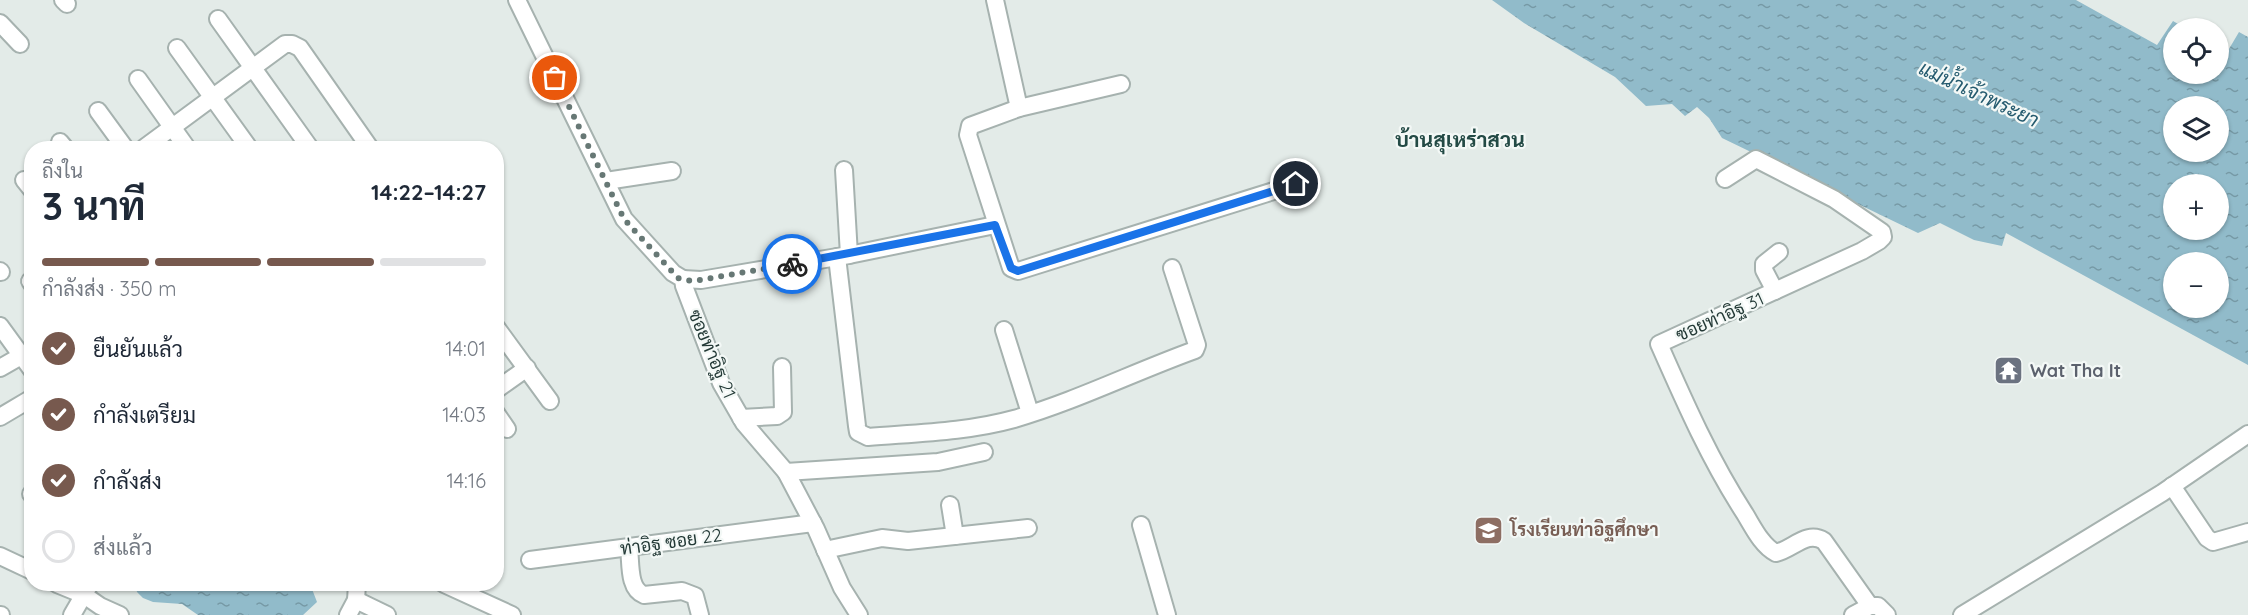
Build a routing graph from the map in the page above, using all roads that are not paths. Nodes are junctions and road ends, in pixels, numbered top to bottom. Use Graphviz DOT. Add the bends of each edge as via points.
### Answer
graph roads {
  1 [pos="517,0"];
  2 [pos="995,0"];
  3 [pos="218,19"];
  4 [pos="0,23"];
  5 [pos="20,44"];
  6 [pos="177,48"];
  7 [pos="253,69"];
  8 [pos="138,79"];
  9 [pos="1121,84"];
  10 [pos="213,98"];
  11 [pos="1018,108"];
  12 [pos="98,111"];
  13 [pos="172,128"];
  14 [pos="120,141"];
  15 [pos="154,141"];
  16 [pos="182,141"];
  17 [pos="244,141"];
  18 [pos="304,141"];
  19 [pos="365,141"];
  20 [pos="844,170"];
  21 [pos="672,171"];
  22 [pos="1725,179"];
  23 [pos="606,181"];
  24 [pos="1296,184"];
  25 [pos="995,225"];
  26 [pos="1779,252"];
  27 [pos="843,256"];
  28 [pos="1172,268"];
  29 [pos="683,279"];
  30 [pos="1775,291"];
  31 [pos="0,326"];
  32 [pos="1004,330"];
  33 [pos="504,338"];
  34 [pos="21,356"];
  35 [pos="24,360"];
  36 [pos="782,367"];
  37 [pos="0,368"];
  38 [pos="527,368"];
  39 [pos="504,384"];
  40 [pos="550,401"];
  41 [pos="24,403"];
  42 [pos="1030,413"];
  43 [pos="0,417"];
  44 [pos="741,418"];
  45 [pos="504,425"];
  46 [pos="507,429"];
  47 [pos="2248,434"];
  48 [pos="984,452"];
  49 [pos="786,472"];
  50 [pos="2172,486"];
  51 [pos="950,505"];
  52 [pos="813,523"];
  53 [pos="1141,525"];
  54 [pos="1028,528"];
  55 [pos="2248,532"];
  56 [pos="954,536"];
  57 [pos="629,548"];
  58 [pos="825,550"];
  59 [pos="0,556"];
  60 [pos="530,560"];
  61 [pos="24,567"];
  62 [pos="86,591"];
  63 [pos="89,591"];
  64 [pos="459,591"];
  65 [pos="357,592"];
  66 [pos="1870,606"];
  67 [pos="72,615"];
  68 [pos="120,615"];
  69 [pos="348,615"];
  70 [pos="387,615"];
  71 [pos="512,615"];
  72 [pos="700,615"];
  73 [pos="859,615"];
  74 [pos="1167,615"];
  75 [pos="1853,615"];
  76 [pos="1887,615"];
  77 [pos="1962,615"];
  1 -- 23 [label="street"];
  2 -- 11 [label="street"];
  3 -- 7 [label="street"];
  4 -- 5 [label="street"];
  6 -- 10 [label="street"];
  7 -- 10 [label="street"];
  7 -- 18 [label="street"];
  7 -- 19 [label="street" via="285,44 300,48"];
  8 -- 13 [label="street"];
  9 -- 11 [label="street"];
  10 -- 13 [label="street"];
  10 -- 17 [label="street"];
  11 -- 25 [label="street" via="970,126 968,135"];
  12 -- 14 [label="street"];
  13 -- 15 [label="street"];
  13 -- 16 [label="street"];
  20 -- 27 [label="street"];
  21 -- 23 [label="street"];
  22 -- 30 [label="street, ซอยท่าอิฐ 31" via="1756,159 1834,199 1882,232 1879,241"];
  23 -- 29 [label="street" via="624,219"];
  24 -- 25 [label="street" via="1018,271 1011,268"];
  25 -- 27 [label="street"];
  26 -- 30 [label="street" via="1764,264"];
  27 -- 29 [label="street" via="700,280"];
  27 -- 42 [label="street" via="858,432 868,437 970,428"];
  28 -- 42 [label="street" via="1197,345 1195,350"];
  29 -- 44 [label="street, ซอยท่าอิฐ 21" via="721,383"];
  30 -- 66 [label="street, ซอยท่าอิฐ 31" via="1659,345 1698,433 1728,488 1771,550 1784,551 1812,536 1818,537"];
  31 -- 34 [label="street"];
  32 -- 42 [label="street"];
  33 -- 38 [label="street"];
  34 -- 35 [label="street"];
  34 -- 37 [label="street"];
  36 -- 44 [label="street" via="783,412 777,416"];
  38 -- 39 [label="street"];
  38 -- 40 [label="street"];
  41 -- 43 [label="street"];
  44 -- 49 [label="street, ซอยท่าอิฐ 21"];
  45 -- 46 [label="street"];
  47 -- 50 [label="street"];
  48 -- 49 [label="street" via="938,462"];
  49 -- 52 [label="street, ซอยท่าอิฐ 21"];
  50 -- 55 [label="street" via="2213,542"];
  50 -- 77 [label="street"];
  51 -- 56 [label="street"];
  52 -- 57 [label="street, ท่าอิฐ ซอย 22"];
  52 -- 58 [label="street, ซอยท่าอิฐ 21"];
  53 -- 74 [label="street"];
  54 -- 56 [label="street"];
  56 -- 58 [label="street" via="908,541 882,538"];
  57 -- 60 [label="street, ท่าอิฐ ซอย 22"];
  57 -- 72 [label="street" via="633,584 638,592 687,591 695,596"];
  58 -- 73 [label="street, ซอยท่าอิฐ 21"];
  59 -- 61 [label="street"];
  62 -- 67 [label="street"];
  63 -- 68 [label="street" via="100,606"];
  64 -- 71 [label="street"];
  65 -- 69 [label="street"];
  65 -- 70 [label="street"];
  66 -- 75 [label="street"];
  66 -- 76 [label="street" via="1878,606"];
}
